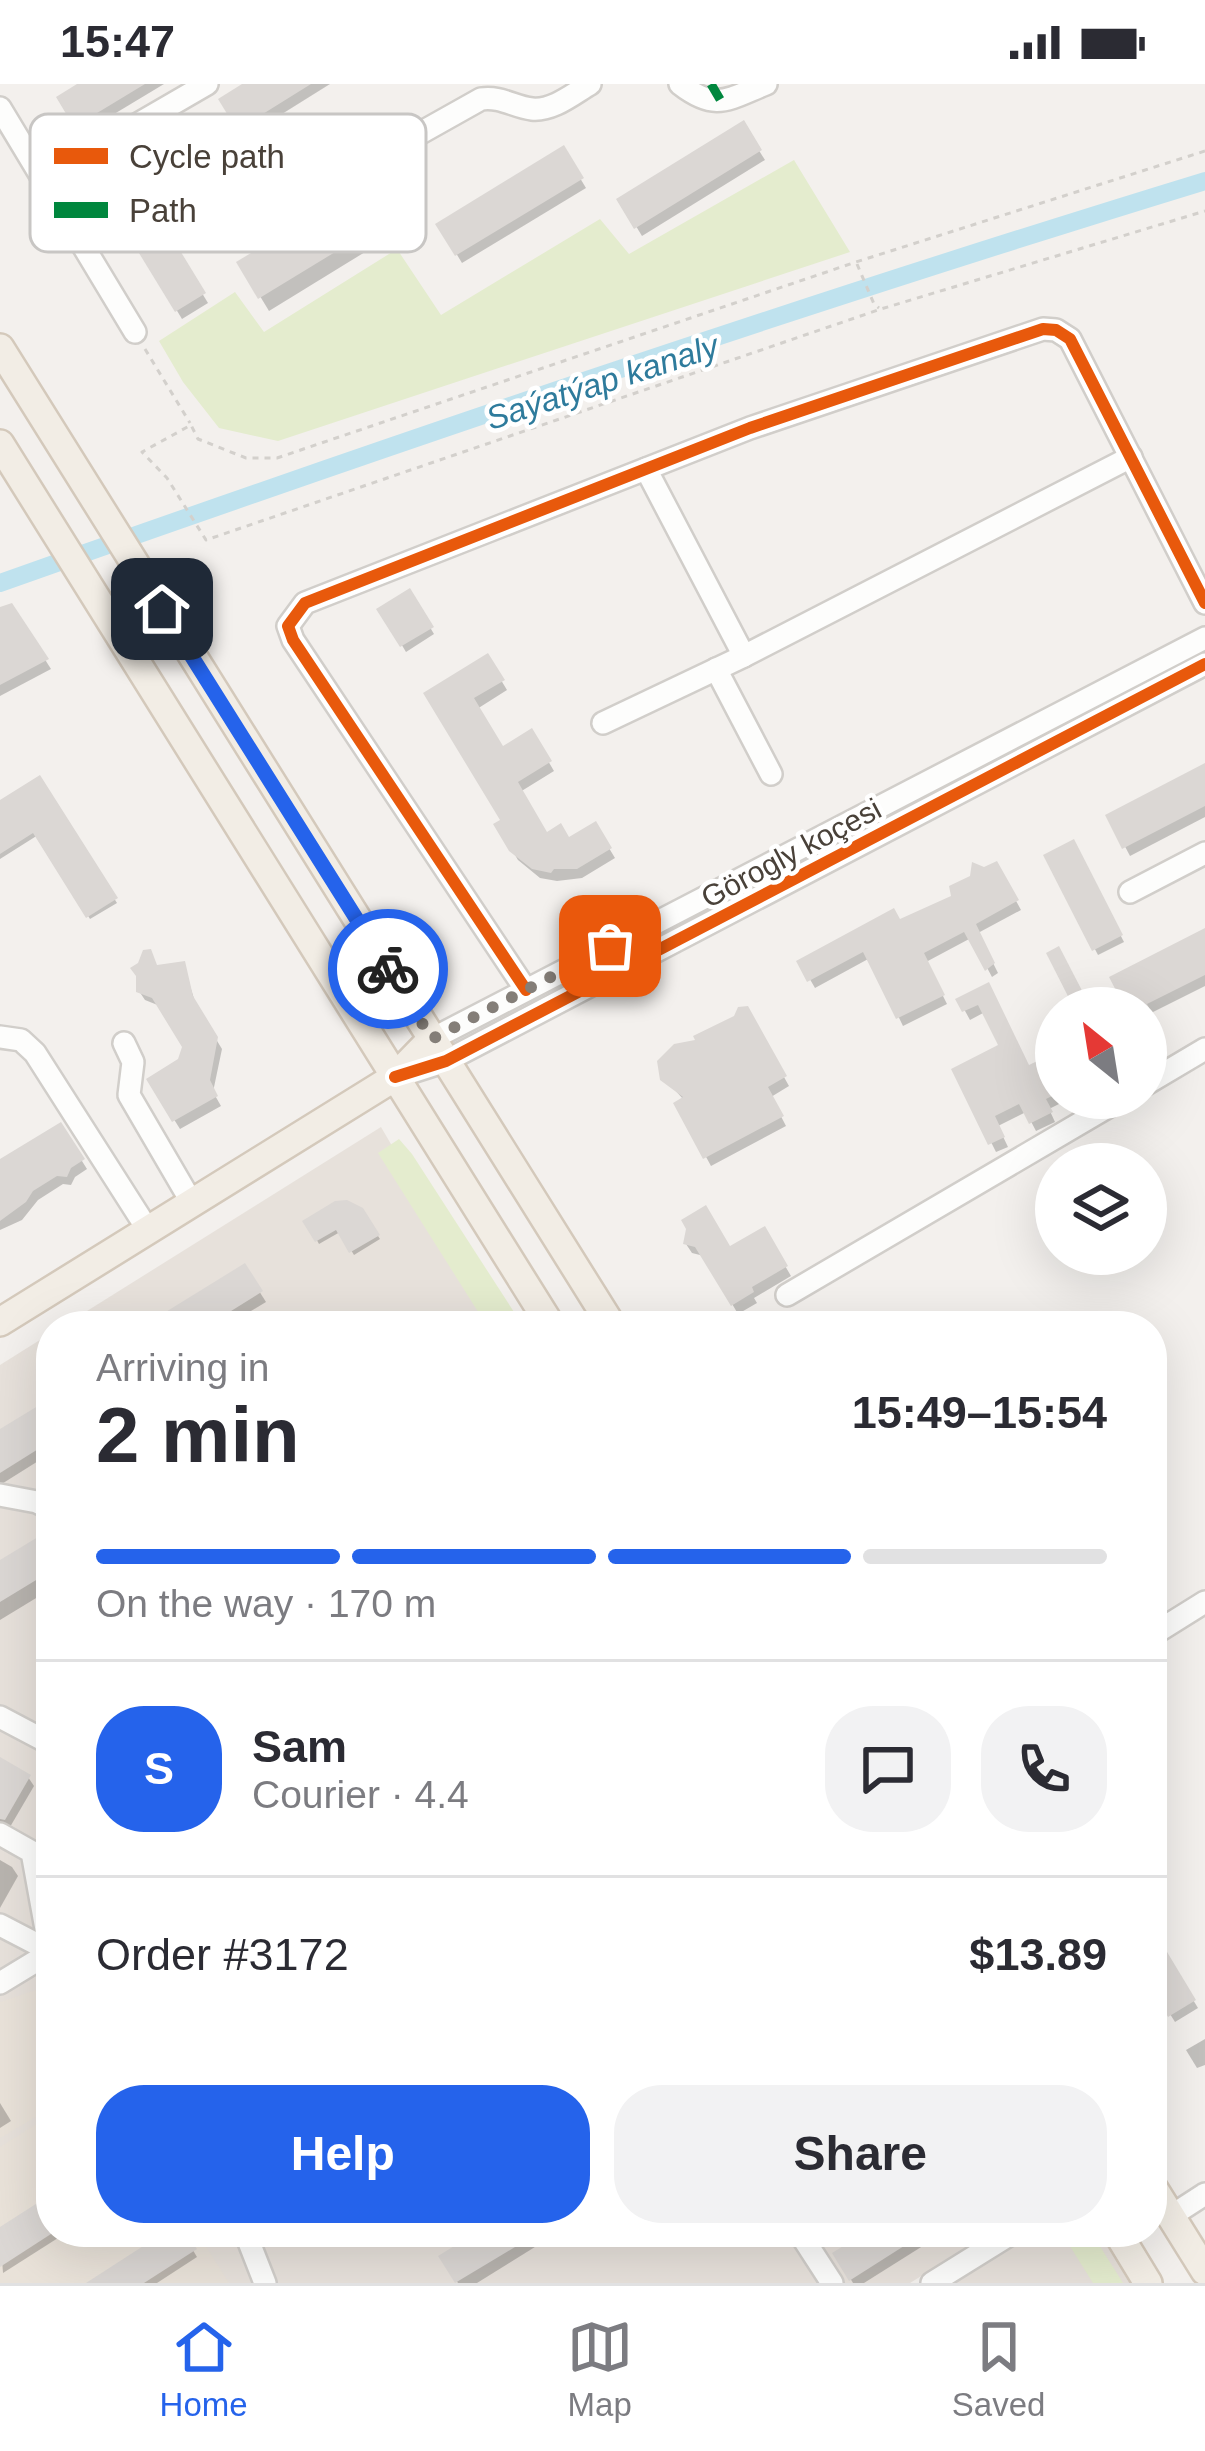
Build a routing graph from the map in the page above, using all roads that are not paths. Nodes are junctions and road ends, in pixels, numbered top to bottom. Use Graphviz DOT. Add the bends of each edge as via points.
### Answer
graph roads {
  1 [pos="208,84"];
  2 [pos="590,84"];
  3 [pos="680,84"];
  4 [pos="766,84"];
  5 [pos="716,93"];
  6 [pos="0,108"];
  7 [pos="158,114"];
  8 [pos="426,130"];
  9 [pos="30,157"];
  10 [pos="87,252"];
  11 [pos="135,332"];
  12 [pos="0,348"];
  13 [pos="0,444"];
  14 [pos="1131,458"];
  15 [pos="646,469"];
  16 [pos="1205,603"];
  17 [pos="1205,638"];
  18 [pos="744,656"];
  19 [pos="1205,664"];
  20 [pos="716,669"];
  21 [pos="603,723"];
  22 [pos="771,774"];
  23 [pos="1205,853"];
  24 [pos="1130,892"];
  25 [pos="526,990"];
  26 [pos="0,1036"];
  27 [pos="124,1042"];
  28 [pos="1205,1049"];
  29 [pos="439,1050"];
  30 [pos="1167,1072"];
  31 [pos="395,1077"];
  32 [pos="1087,1119"];
  33 [pos="192,1203"];
  34 [pos="148,1230"];
  35 [pos="787,1295"];
  36 [pos="541,1311"];
  37 [pos="603,1311"];
  38 [pos="0,1322"];
  39 [pos="0,1495"];
  40 [pos="36,1502"];
  41 [pos="1205,1602"];
  42 [pos="1167,1626"];
  43 [pos="0,1717"];
  44 [pos="36,1736"];
  45 [pos="0,1834"];
  46 [pos="36,1873"];
  47 [pos="0,1925"];
  48 [pos="36,1944"];
  49 [pos="36,1961"];
  50 [pos="0,1983"];
  51 [pos="1205,2194"];
  52 [pos="1167,2203"];
  53 [pos="1167,2210"];
  54 [pos="251,2247"];
  55 [pos="809,2247"];
  56 [pos="990,2247"];
  57 [pos="1126,2247"];
  58 [pos="1205,2271"];
  59 [pos="265,2283"];
  60 [pos="832,2283"];
  61 [pos="932,2283"];
  62 [pos="1148,2283"];
  1 -- 7 [label="street"];
  2 -- 8 [label="street" via="534,110 481,99"];
  3 -- 5 [label="street" via="701,100"];
  4 -- 5 [label="street"];
  6 -- 9 [label="street"];
  10 -- 11 [label="street"];
  12 -- 29 [label="main road"];
  13 -- 31 [label="main road"];
  14 -- 15 [label="street" via="1070,339 1043,329"];
  14 -- 16 [label="street"];
  14 -- 18 [label="street"];
  15 -- 18 [label="street"];
  15 -- 25 [label="street" via="305,603 288,626"];
  17 -- 25 [label="street, Görogly koçesi"];
  18 -- 20 [label="street"];
  19 -- 29 [label="street, Görogly koçesi"];
  20 -- 21 [label="street"];
  20 -- 22 [label="street"];
  23 -- 24 [label="street"];
  25 -- 29 [label="street, Görogly koçesi"];
  26 -- 34 [label="street" via="35,1052"];
  27 -- 33 [label="street" via="133,1062 129,1096"];
  28 -- 30 [label="street"];
  29 -- 31 [label="main road, Görogly koçesi"];
  29 -- 37 [label="main road"];
  31 -- 33 [label="main road, Görogly koçesi"];
  31 -- 36 [label="main road"];
  32 -- 35 [label="street"];
  33 -- 34 [label="main road, Görogly koçesi"];
  34 -- 38 [label="main road, Görogly koçesi"];
  39 -- 40 [label="street"];
  41 -- 42 [label="street"];
  43 -- 44 [label="street"];
  45 -- 46 [label="street" via="32,1852"];
  47 -- 48 [label="street"];
  49 -- 50 [label="street"];
  51 -- 52 [label="street"];
  53 -- 58 [label="main road"];
  54 -- 59 [label="street"];
  55 -- 60 [label="street"];
  56 -- 61 [label="street"];
  57 -- 62 [label="main road"];
}
